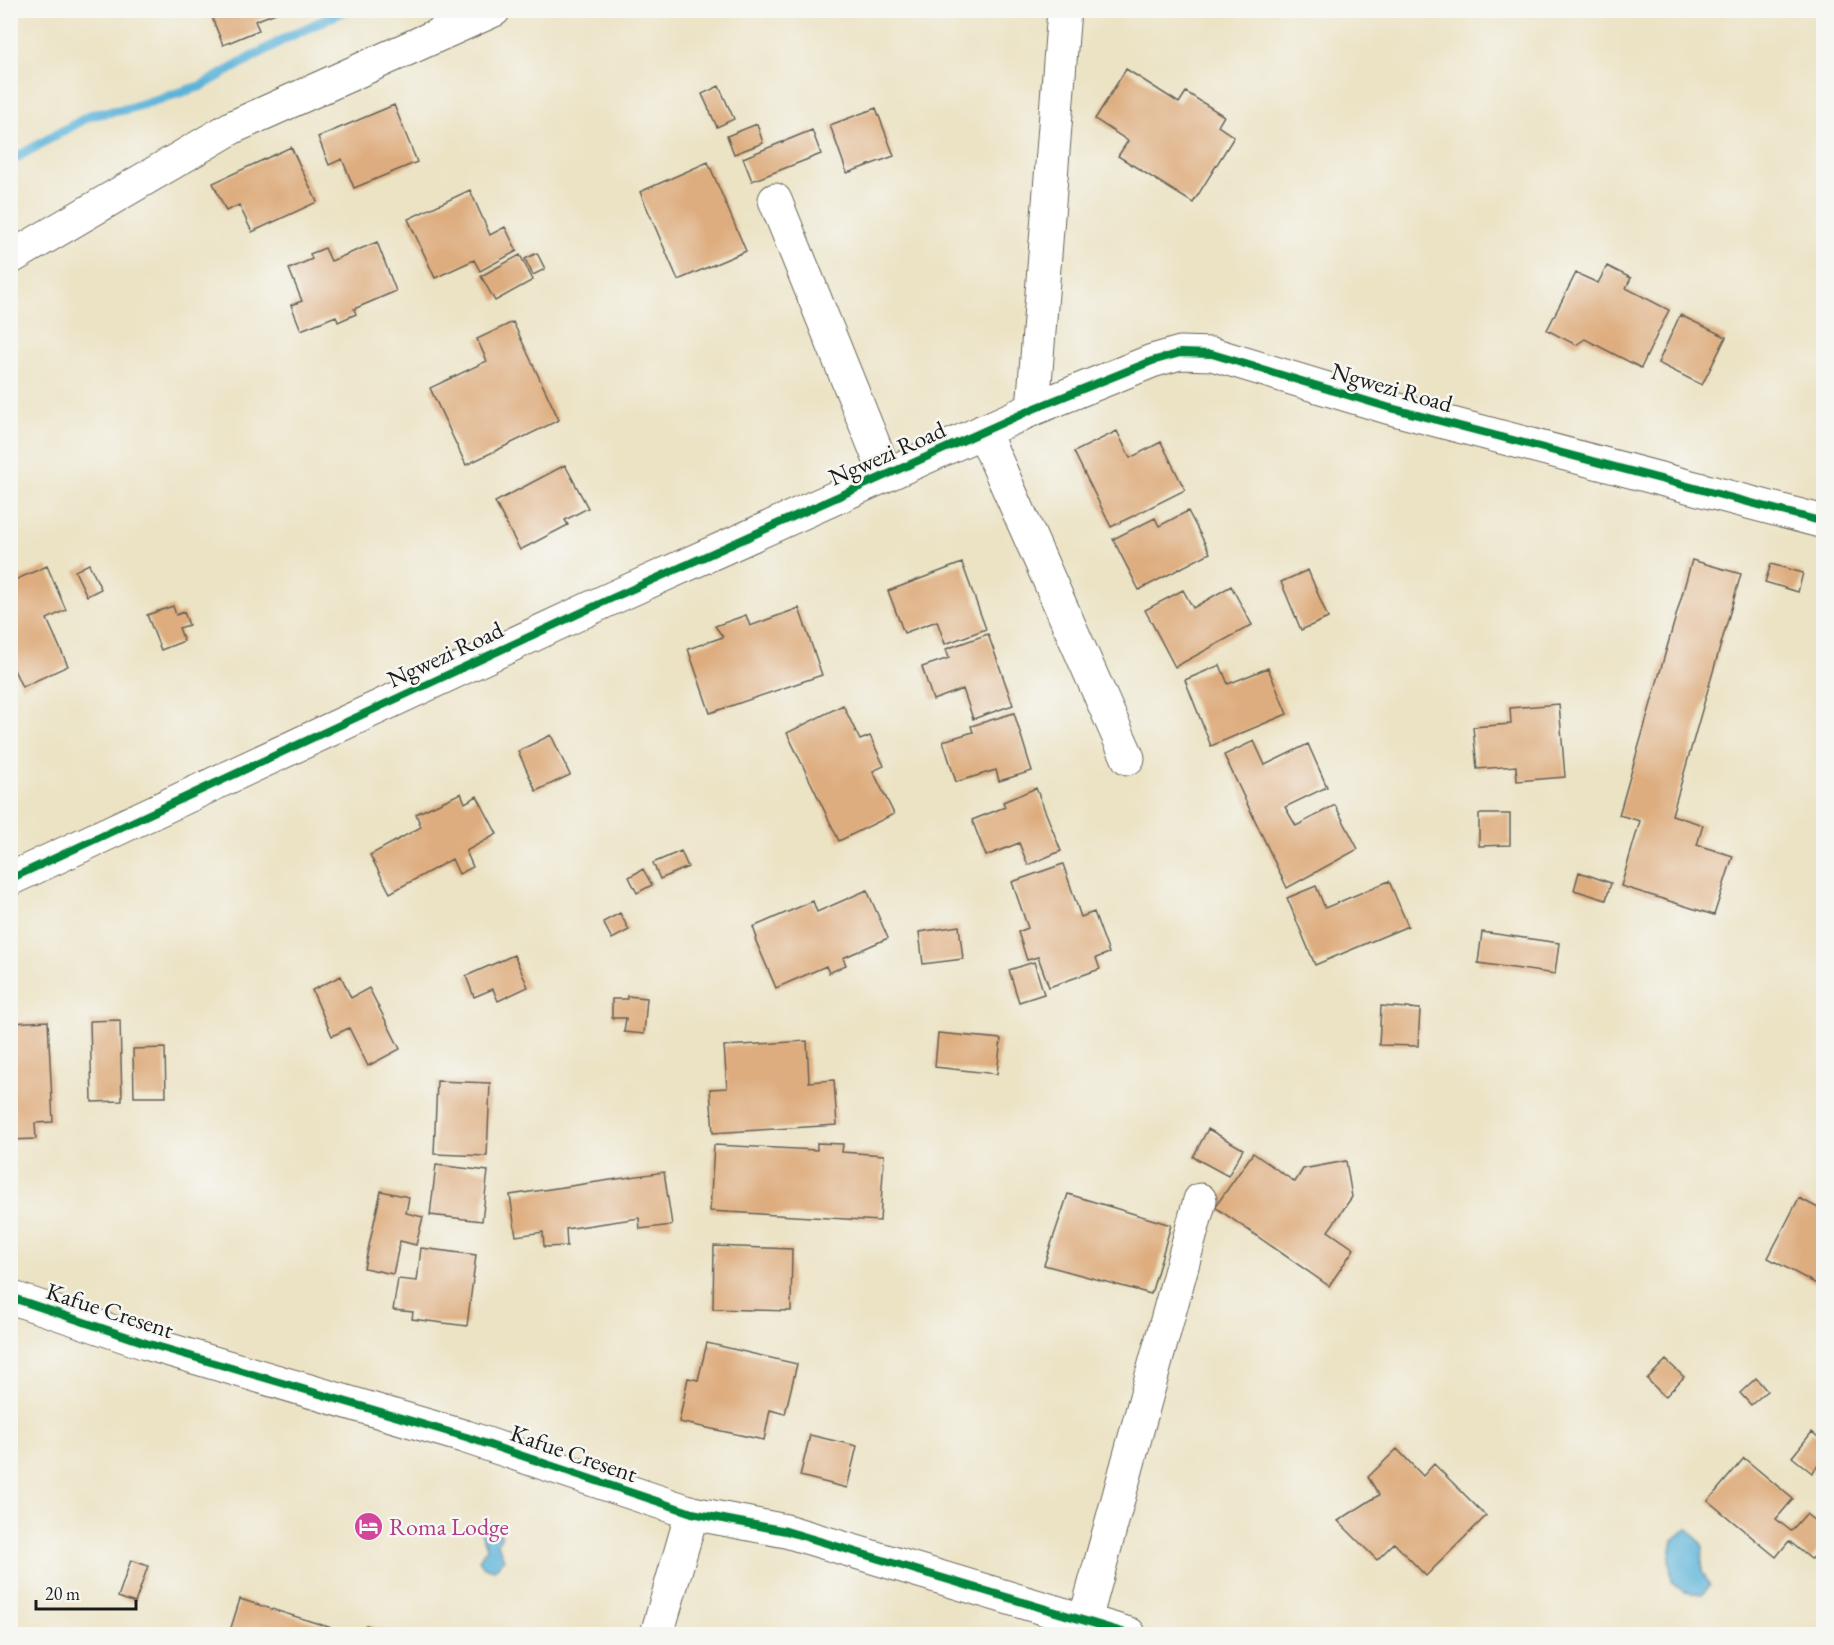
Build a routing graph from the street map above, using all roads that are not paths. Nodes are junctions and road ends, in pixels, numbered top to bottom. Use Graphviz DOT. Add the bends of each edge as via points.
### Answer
graph roads {
  1 [pos="494,10"];
  2 [pos="1064,10"];
  3 [pos="775,200"];
  4 [pos="10,258"];
  5 [pos="1033,409"];
  6 [pos="983,431"];
  7 [pos="886,475"];
  8 [pos="1824,522"];
  9 [pos="1128,758"];
  10 [pos="10,879"];
  11 [pos="1200,1200"];
  12 [pos="10,1297"];
  13 [pos="692,1513"];
  14 [pos="1085,1620"];
  15 [pos="657,1635"];
  16 [pos="1129,1635"];
  1 -- 4 [label="street" via="234,128"];
  2 -- 5 [label="street"];
  3 -- 7 [label="street"];
  5 -- 6 [label="street, Ngwezi Road"];
  5 -- 8 [label="street, Ngwezi Road" via="1152,361 1180,353 1212,354 1387,407"];
  6 -- 7 [label="street, Ngwezi Road"];
  6 -- 9 [label="street"];
  7 -- 10 [label="street, Ngwezi Road" via="586,610"];
  11 -- 14 [label="street"];
  12 -- 13 [label="street, Kafue Cresent" via="146,1343 466,1437"];
  13 -- 14 [label="street, Kafue Cresent" via="786,1531"];
  13 -- 15 [label="street"];
  14 -- 16 [label="street, Kafue Cresent"];
}
